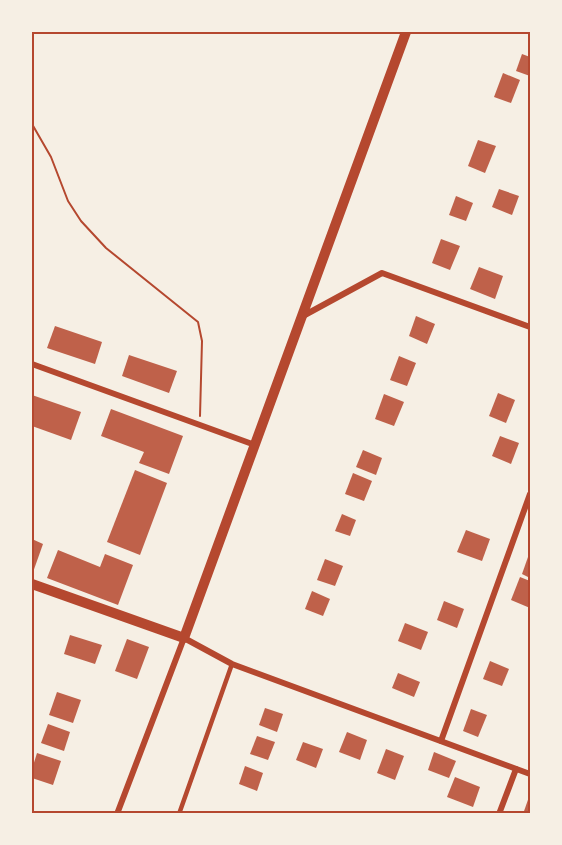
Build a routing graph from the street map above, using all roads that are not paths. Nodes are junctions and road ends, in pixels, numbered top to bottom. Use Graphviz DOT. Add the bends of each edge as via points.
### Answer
graph roads {
  1 [pos="406,32"];
  2 [pos="302,317"];
  3 [pos="531,327"];
  4 [pos="32,364"];
  5 [pos="255,445"];
  6 [pos="531,494"];
  7 [pos="32,584"];
  8 [pos="184,638"];
  9 [pos="232,664"];
  10 [pos="441,741"];
  11 [pos="516,769"];
  12 [pos="531,774"];
  13 [pos="117,813"];
  14 [pos="178,813"];
  15 [pos="499,813"];
  1 -- 2 [label="street"];
  2 -- 3 [label="street" via="382,273"];
  2 -- 5 [label="street"];
  4 -- 5 [label="street"];
  5 -- 8 [label="street"];
  6 -- 10 [label="street"];
  7 -- 8 [label="street"];
  8 -- 9 [label="street"];
  8 -- 13 [label="street"];
  9 -- 10 [label="street"];
  9 -- 14 [label="lane"];
  10 -- 11 [label="street"];
  11 -- 12 [label="street"];
  11 -- 15 [label="street"];
}
